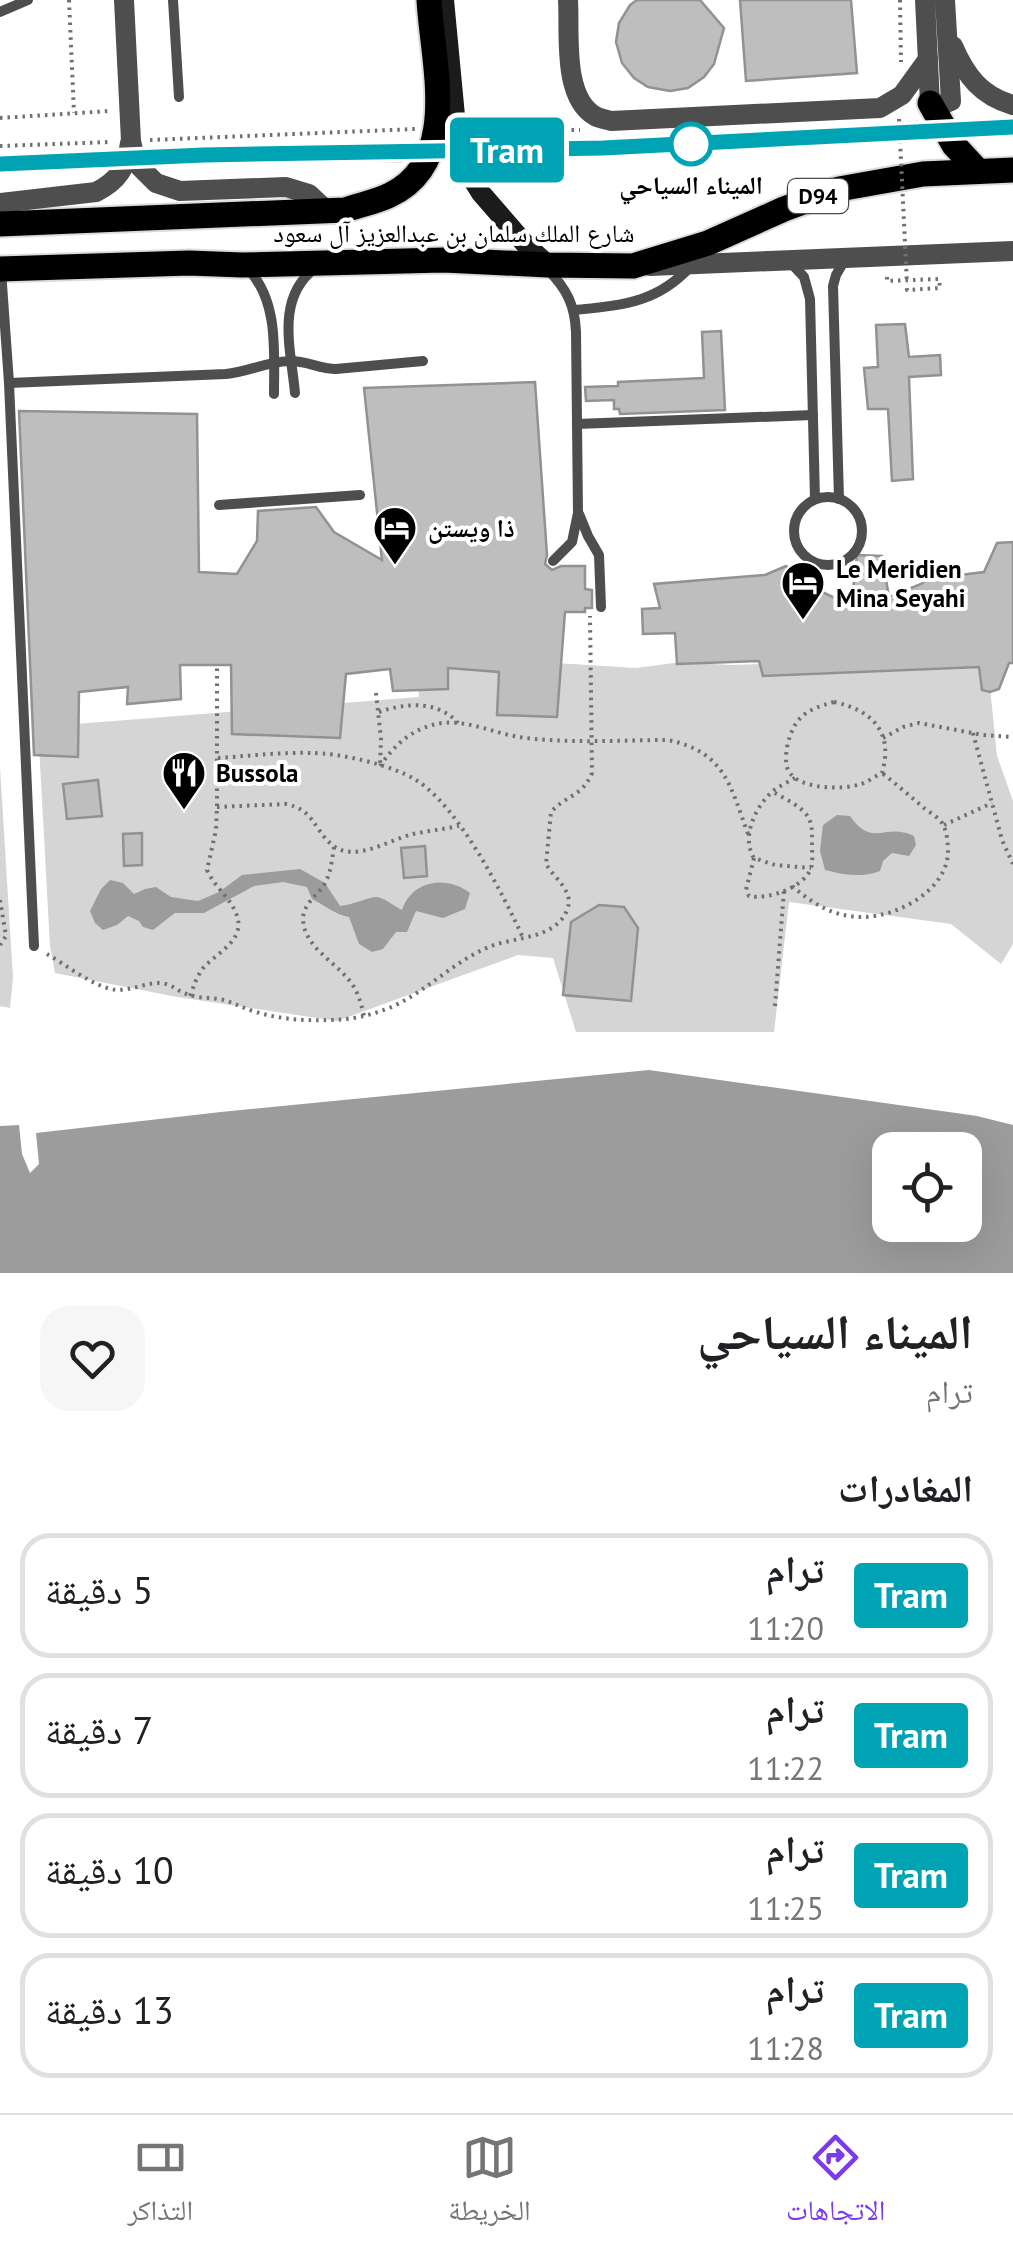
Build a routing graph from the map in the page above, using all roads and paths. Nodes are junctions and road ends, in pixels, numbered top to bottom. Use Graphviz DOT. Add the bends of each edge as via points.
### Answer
graph roads {
  1 [pos="28,0"];
  2 [pos="70,0"];
  3 [pos="173,0"];
  4 [pos="429,0"];
  5 [pos="444,0"];
  6 [pos="568,0"];
  7 [pos="900,0"];
  8 [pos="122,1"];
  9 [pos="929,1"];
  10 [pos="0,12"];
  11 [pos="946,31"];
  12 [pos="928,59"];
  13 [pos="900,71"];
  14 [pos="179,97"];
  15 [pos="930,104"];
  16 [pos="1013,105"];
  17 [pos="129,110"];
  18 [pos="74,113"];
  19 [pos="0,118"];
  20 [pos="899,119"];
  21 [pos="536,128"];
  22 [pos="446,129"];
  23 [pos="130,141"];
  24 [pos="0,146"];
  25 [pos="978,170"];
  26 [pos="1013,170"];
  27 [pos="0,203"];
  28 [pos="336,211"];
  29 [pos="0,224"];
  30 [pos="1013,252"];
  31 [pos="846,258"];
  32 [pos="789,261"];
  33 [pos="324,262"];
  34 [pos="242,264"];
  35 [pos="541,264"];
  36 [pos="633,266"];
  37 [pos="691,266"];
  38 [pos="1,269"];
  39 [pos="886,272"];
  40 [pos="833,298"];
  41 [pos="810,299"];
  42 [pos="576,310"];
  43 [pos="292,360"];
  44 [pos="423,360"];
  45 [pos="274,362"];
  46 [pos="9,383"];
  47 [pos="294,393"];
  48 [pos="274,394"];
  49 [pos="837,410"];
  50 [pos="813,412"];
  51 [pos="577,424"];
  52 [pos="360,496"];
  53 [pos="839,498"];
  54 [pos="815,499"];
  55 [pos="219,505"];
  56 [pos="578,513"];
  57 [pos="553,560"];
  58 [pos="600,608"];
  59 [pos="218,668"];
  60 [pos="376,692"];
  61 [pos="378,712"];
  62 [pos="458,722"];
  63 [pos="973,733"];
  64 [pos="883,738"];
  65 [pos="1013,738"];
  66 [pos="591,740"];
  67 [pos="218,758"];
  68 [pos="380,766"];
  69 [pos="882,773"];
  70 [pos="794,778"];
  71 [pos="772,792"];
  72 [pos="992,804"];
  73 [pos="217,808"];
  74 [pos="944,824"];
  75 [pos="458,826"];
  76 [pos="748,834"];
  77 [pos="334,846"];
  78 [pos="754,858"];
  79 [pos="1013,864"];
  80 [pos="811,868"];
  81 [pos="792,886"];
  82 [pos="784,890"];
  83 [pos="0,900"];
  84 [pos="524,940"];
  85 [pos="0,945"];
  86 [pos="34,946"];
  87 [pos="190,996"];
  88 [pos="774,1006"];
  89 [pos="364,1016"];
  1 -- 10 [label="lane"];
  2 -- 18 [label="path"];
  3 -- 14 [label="lane"];
  4 -- 22 [label="main road"];
  5 -- 22 [label="main road"];
  6 -- 12 [label="street" via="575,90 595,116 611,120 880,108 902,95"];
  7 -- 13 [label="path"];
  8 -- 17 [label="street"];
  9 -- 11 [label="street"];
  9 -- 12 [label="street"];
  11 -- 15 [label="street" via="951,101"];
  11 -- 16 [label="street" via="974,84"];
  12 -- 15 [label="street"];
  15 -- 25 [label="main road"];
  17 -- 18 [label="path"];
  17 -- 23 [label="street"];
  18 -- 19 [label="path"];
  20 -- 39 [label="path, bridge" via="907,284 907,290 940,288 939,279 887,281"];
  21 -- 22 [label="path"];
  22 -- 23 [label="path"];
  22 -- 28 [label="main road, شارع الملك سلمان بن عبدالعزيز آل سعود" via="406,184"];
  22 -- 35 [label="main road" via="474,183"];
  23 -- 24 [label="path"];
  23 -- 27 [label="street" via="118,177 96,192"];
  23 -- 28 [label="street" via="138,165 169,189 286,187"];
  25 -- 26 [label="main road, شارع الملك سلمان بن عبدالعزيز آل سعود / D94"];
  25 -- 36 [label="main road, شارع الملك سلمان بن عبدالعزيز آل سعود / D94" via="839,189"];
  28 -- 29 [label="main road, شارع الملك سلمان بن عبدالعزيز آل سعود"];
  30 -- 31 [label="street"];
  31 -- 32 [label="street"];
  31 -- 40 [label="lane"];
  32 -- 37 [label="street"];
  32 -- 41 [label="lane" via="804,277"];
  33 -- 34 [label="main road, شارع الملك سلمان بن عبدالعزيز آل سعود / D94"];
  33 -- 35 [label="main road, شارع الملك سلمان بن عبدالعزيز آل سعود / D94"];
  33 -- 43 [label="lane" via="304,278 290,303"];
  34 -- 38 [label="main road, شارع الملك سلمان بن عبدالعزيز آل سعود / D94"];
  34 -- 45 [label="lane" via="269,303"];
  35 -- 36 [label="main road, شارع الملك سلمان بن عبدالعزيز آل سعود / D94"];
  35 -- 42 [label="lane"];
  36 -- 37 [label="street"];
  37 -- 42 [label="lane" via="642,300"];
  38 -- 46 [label="lane"];
  40 -- 41 [label="lane"];
  40 -- 49 [label="lane"];
  41 -- 50 [label="lane"];
  42 -- 51 [label="lane"];
  43 -- 44 [label="lane" via="336,369"];
  43 -- 45 [label="lane"];
  43 -- 47 [label="lane"];
  45 -- 46 [label="lane" via="239,373"];
  45 -- 48 [label="lane"];
  46 -- 86 [label="lane"];
  49 -- 50 [label="lane"];
  49 -- 53 [label="lane"];
  50 -- 51 [label="lane"];
  50 -- 54 [label="lane"];
  51 -- 56 [label="lane"];
  52 -- 55 [label="lane"];
  53 -- 54 [label="lane"];
  53 -- 54 [label="lane" via="858,516 859,545 850,558 821,565 798,548 793,533 795,518"];
  56 -- 57 [label="lane" via="572,542"];
  56 -- 58 [label="lane" via="599,555"];
  58 -- 66 [label="path" via="601,614 590,614"];
  59 -- 67 [label="path"];
  60 -- 61 [label="path"];
  61 -- 62 [label="path" via="421,706 449,712"];
  61 -- 68 [label="path"];
  62 -- 66 [label="path" via="521,738"];
  62 -- 68 [label="path" via="404,738"];
  63 -- 64 [label="path" via="919,723"];
  63 -- 65 [label="path"];
  63 -- 72 [label="path"];
  64 -- 69 [label="path"];
  64 -- 70 [label="path" via="855,707 834,702 813,708 791,731 786,756"];
  66 -- 76 [label="path" via="668,740 702,751 727,776"];
  66 -- 84 [label="path" via="588,782 557,805 549,820 546,864 566,890 569,907 559,922"];
  67 -- 68 [label="path" via="312,753"];
  67 -- 73 [label="path"];
  68 -- 75 [label="path" via="416,780"];
  69 -- 70 [label="path" via="839,787"];
  69 -- 74 [label="path"];
  70 -- 71 [label="path"];
  71 -- 76 [label="path"];
  71 -- 80 [label="path" via="806,814"];
  72 -- 74 [label="path"];
  72 -- 79 [label="path"];
  73 -- 77 [label="path" via="298,807"];
  73 -- 87 [label="path" via="208,870 235,910 236,936 205,967"];
  74 -- 81 [label="path" via="947,864 941,878 891,913 836,914"];
  75 -- 77 [label="path" via="358,852"];
  75 -- 84 [label="path" via="501,890"];
  76 -- 78 [label="path"];
  77 -- 89 [label="path" via="330,873 305,909 305,931 350,981"];
  78 -- 80 [label="path"];
  78 -- 82 [label="path" via="749,896"];
  80 -- 81 [label="path"];
  81 -- 82 [label="path"];
  82 -- 88 [label="path"];
  83 -- 85 [label="path" via="6,936"];
  84 -- 89 [label="path" via="477,952 393,1006"];
  86 -- 87 [label="path" via="116,991 163,983"];
  87 -- 89 [label="path" via="288,1019"];
}
